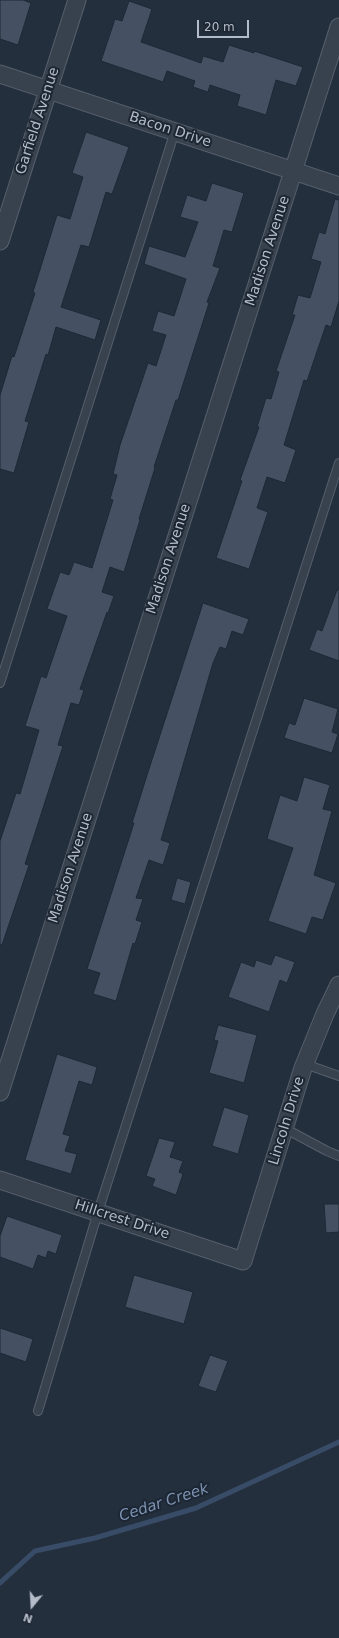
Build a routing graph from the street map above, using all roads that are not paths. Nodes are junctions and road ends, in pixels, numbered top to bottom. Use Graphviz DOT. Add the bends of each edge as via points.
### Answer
graph roads {
  1 [pos="77,0"];
  2 [pos="339,27"];
  3 [pos="0,74"];
  4 [pos="48,89"];
  5 [pos="175,131"];
  6 [pos="293,170"];
  7 [pos="339,186"];
  8 [pos="0,241"];
  9 [pos="339,464"];
  10 [pos="0,682"];
  11 [pos="339,985"];
  12 [pos="305,1064"];
  13 [pos="339,1076"];
  14 [pos="0,1092"];
  15 [pos="284,1128"];
  16 [pos="339,1156"];
  17 [pos="0,1180"];
  18 [pos="98,1212"];
  19 [pos="243,1260"];
  20 [pos="38,1411"];
  1 -- 4 [label="street, Garfield Avenue"];
  2 -- 6 [label="street, Madison Avenue"];
  3 -- 4 [label="street, Bacon Drive"];
  4 -- 5 [label="street, Bacon Drive"];
  4 -- 8 [label="street, Garfield Avenue"];
  5 -- 6 [label="street, Bacon Drive"];
  5 -- 10 [label="lane"];
  6 -- 7 [label="street, Bacon Drive"];
  6 -- 14 [label="street, Madison Avenue"];
  9 -- 18 [label="lane"];
  11 -- 12 [label="street, Lincoln Drive" via="324,1014"];
  12 -- 13 [label="lane"];
  12 -- 15 [label="street, Lincoln Drive"];
  15 -- 16 [label="lane"];
  15 -- 19 [label="street, Lincoln Drive"];
  17 -- 18 [label="street, Hillcrest Drive"];
  18 -- 19 [label="street, Hillcrest Drive"];
  18 -- 20 [label="lane"];
}
